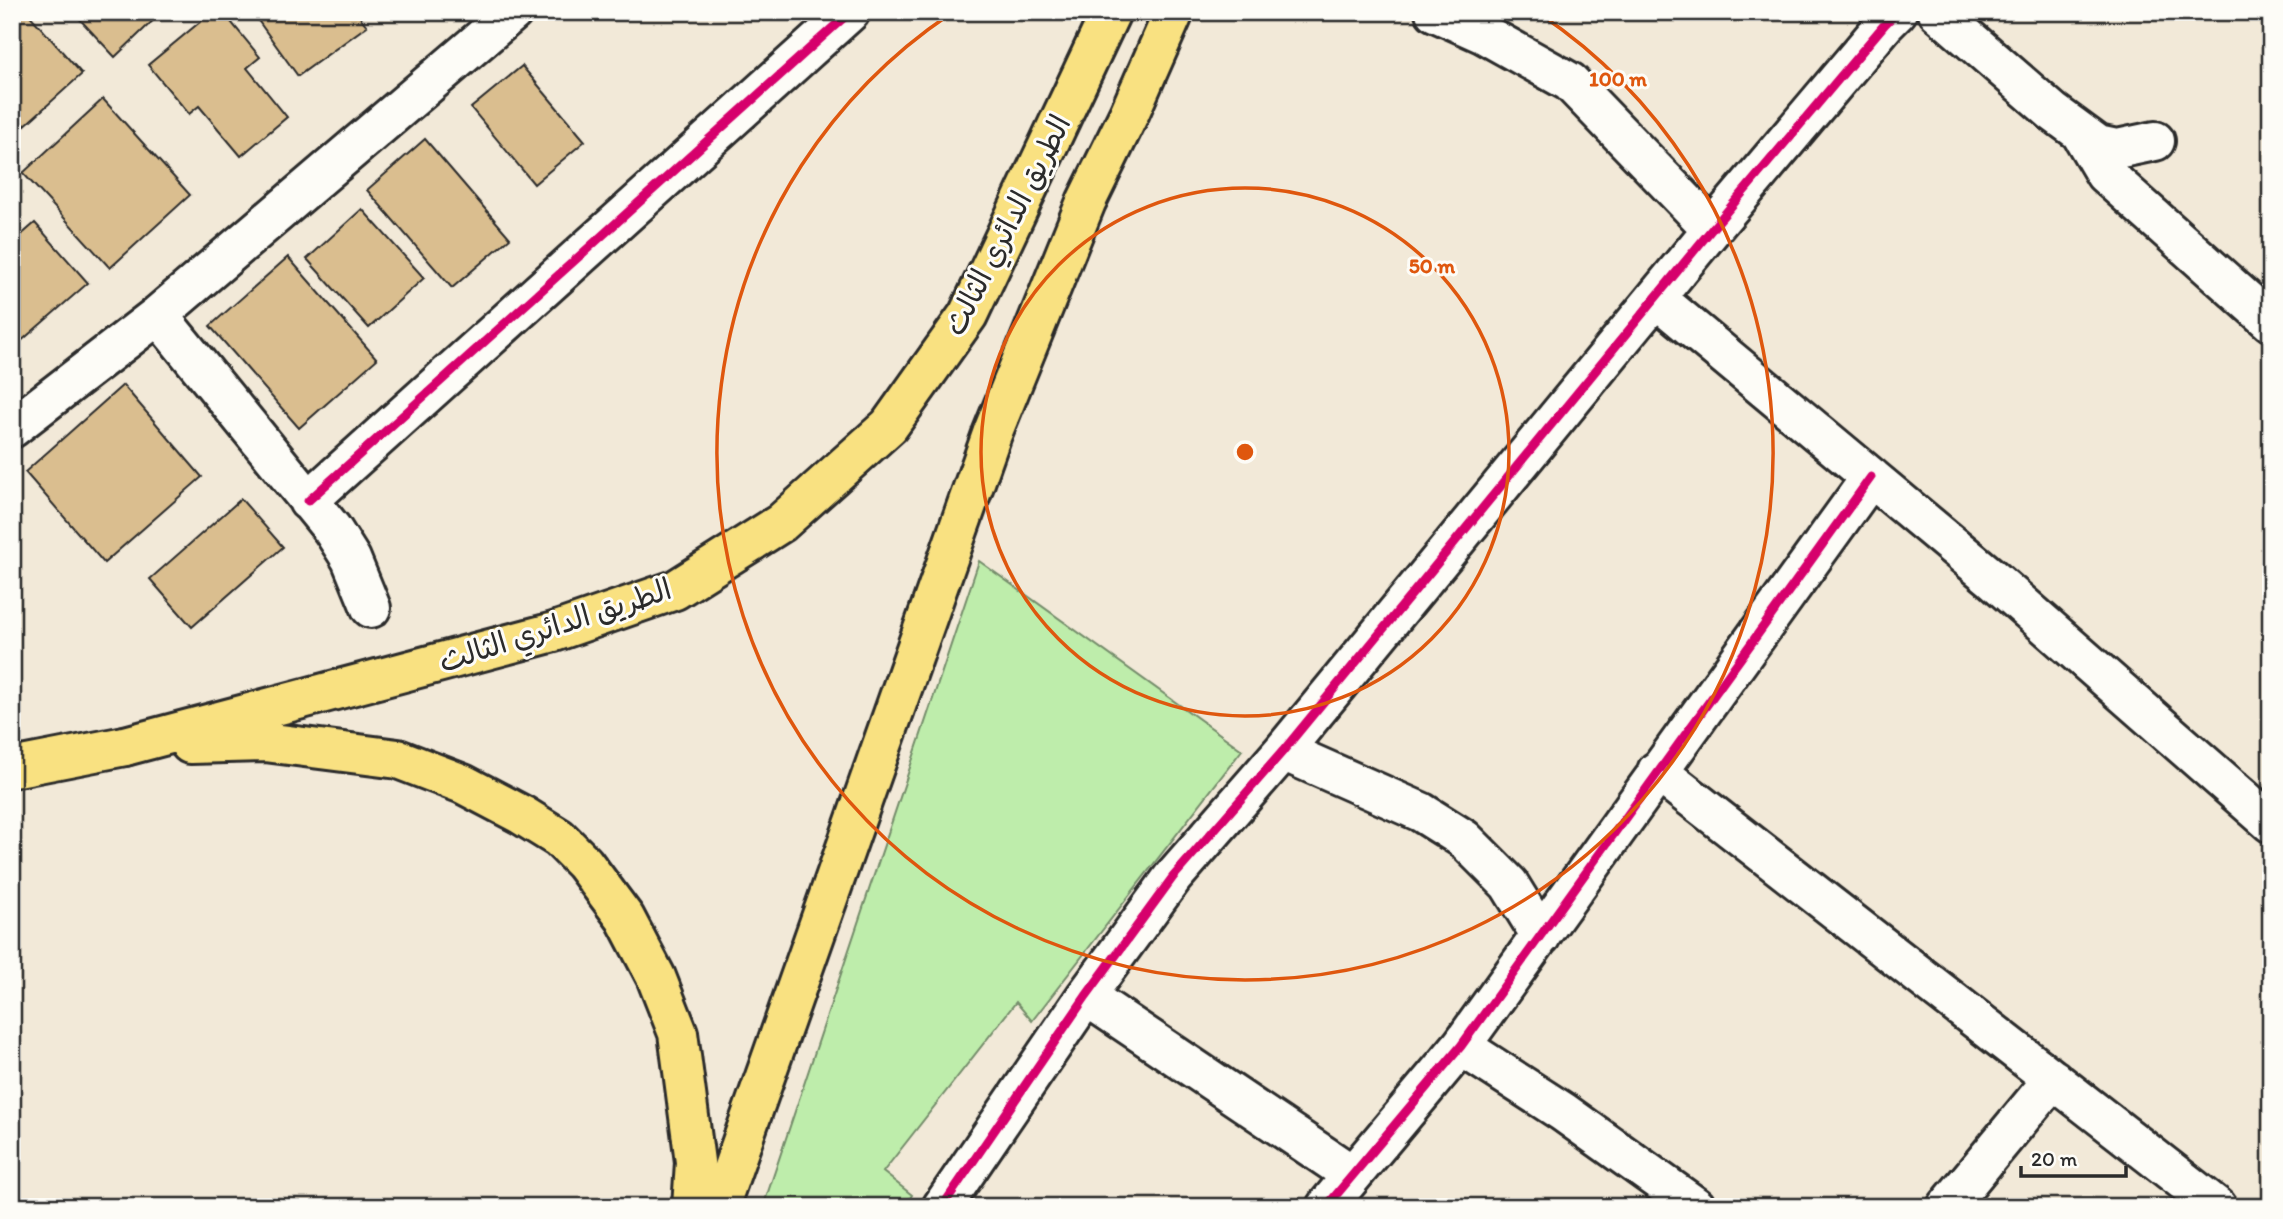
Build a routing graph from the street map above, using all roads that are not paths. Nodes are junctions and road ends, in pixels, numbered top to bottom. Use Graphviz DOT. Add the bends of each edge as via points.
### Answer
graph roads {
  1 [pos="513,12"];
  2 [pos="850,12"];
  3 [pos="1111,12"];
  4 [pos="1174,12"];
  5 [pos="1435,12"];
  6 [pos="1898,12"];
  7 [pos="1938,12"];
  8 [pos="2082,135"];
  9 [pos="2155,141"];
  10 [pos="1712,229"];
  11 [pos="1656,298"];
  12 [pos="158,314"];
  13 [pos="2271,322"];
  14 [pos="12,428"];
  15 [pos="1871,477"];
  16 [pos="308,501"];
  17 [pos="371,608"];
  18 [pos="125,746"];
  19 [pos="1283,751"];
  20 [pos="12,768"];
  21 [pos="1657,771"];
  22 [pos="2271,823"];
  23 [pos="1541,936"];
  24 [pos="1086,996"];
  25 [pos="1461,1046"];
  26 [pos="2053,1079"];
  27 [pos="1351,1174"];
  28 [pos="692,1207"];
  29 [pos="719,1207"];
  30 [pos="942,1207"];
  31 [pos="1326,1207"];
  32 [pos="1696,1207"];
  33 [pos="1947,1207"];
  34 [pos="2217,1207"];
  1 -- 12 [label="street"];
  2 -- 16 [label="street"];
  3 -- 18 [label="main road, الطريق الدائري الثالث" via="968,315 889,426 781,523 675,590 554,632"];
  4 -- 29 [label="main road, الطريق الدائري الثالث" via="1086,202 992,434"];
  5 -- 10 [label="street" via="1570,82"];
  6 -- 10 [label="street"];
  7 -- 8 [label="street"];
  8 -- 9 [label="street" via="2117,149"];
  8 -- 13 [label="street" via="2105,174"];
  10 -- 11 [label="street"];
  11 -- 15 [label="street"];
  11 -- 19 [label="street"];
  12 -- 14 [label="street"];
  12 -- 16 [label="street"];
  15 -- 21 [label="street"];
  15 -- 22 [label="street"];
  16 -- 17 [label="street" via="351,559"];
  18 -- 20 [label="main road"];
  18 -- 28 [label="main road" via="265,742 398,759 463,784 559,838 625,918 678,1033 695,1162"];
  19 -- 23 [label="street" via="1421,812 1464,839 1509,884"];
  19 -- 24 [label="street" via="1172,877"];
  21 -- 23 [label="street"];
  21 -- 26 [label="street"];
  23 -- 25 [label="street"];
  24 -- 27 [label="street"];
  24 -- 30 [label="street"];
  25 -- 27 [label="street"];
  25 -- 32 [label="street"];
  26 -- 33 [label="street"];
  26 -- 34 [label="street"];
  27 -- 31 [label="street"];
}
